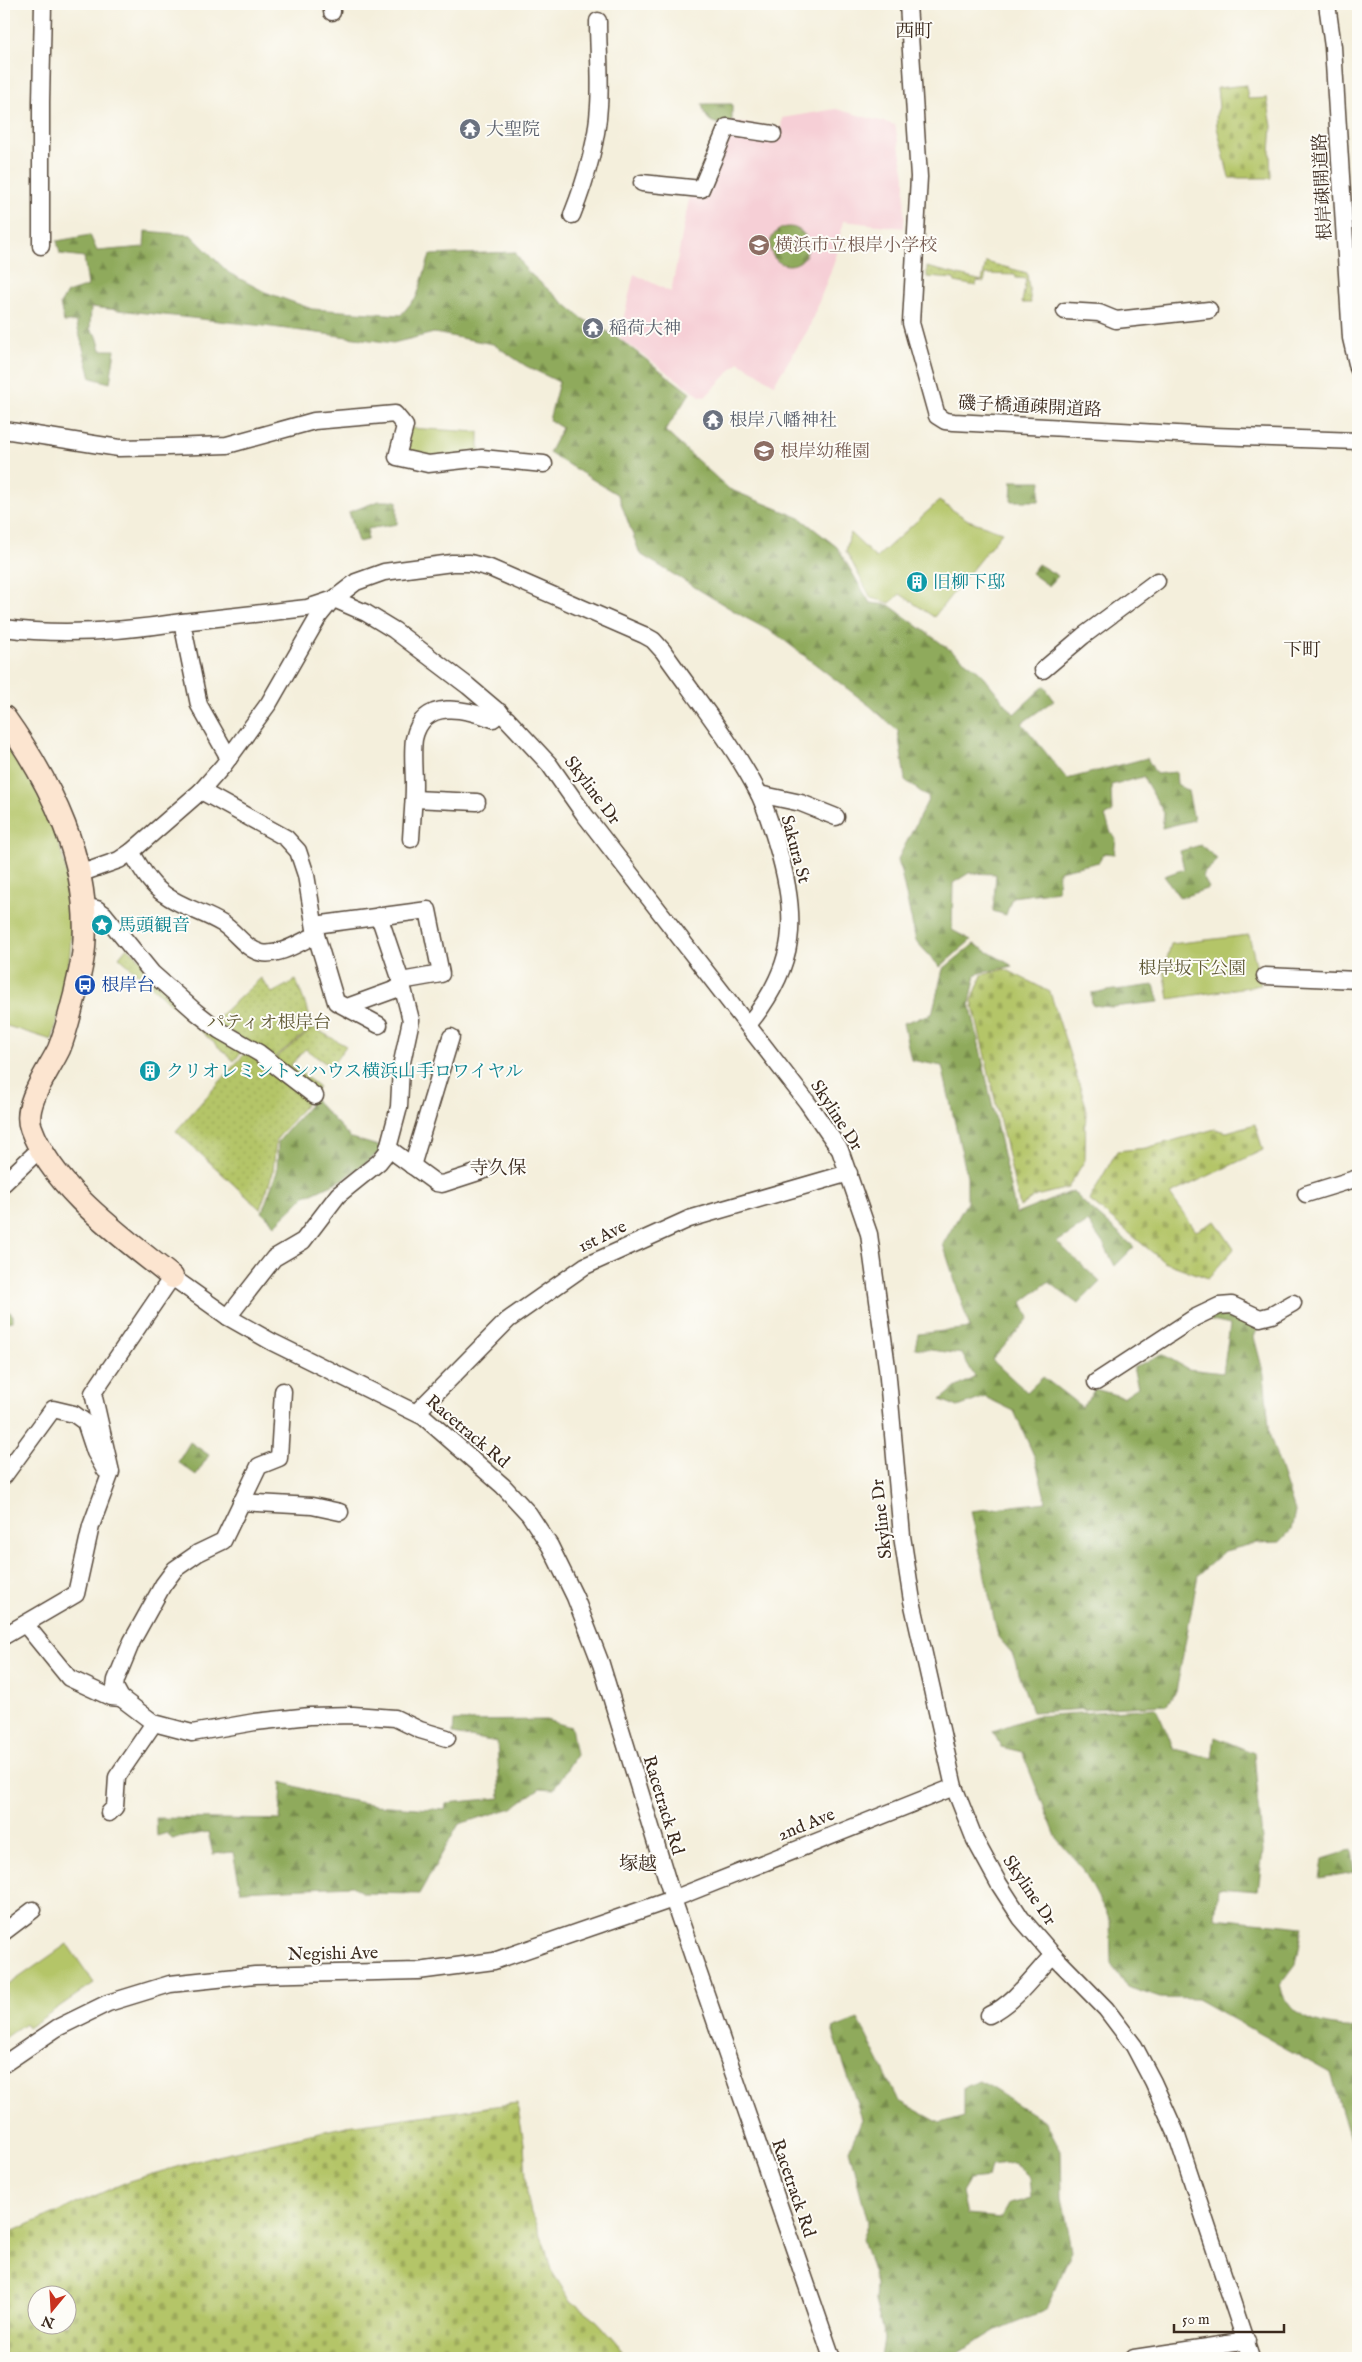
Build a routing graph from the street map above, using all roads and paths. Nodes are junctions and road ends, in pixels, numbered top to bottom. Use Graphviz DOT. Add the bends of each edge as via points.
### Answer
graph roads {
  1 [pos="43,4"];
  2 [pos="908,4"];
  3 [pos="1326,4"];
  4 [pos="598,20"];
  5 [pos="773,134"];
  6 [pos="642,183"];
  7 [pos="572,215"];
  8 [pos="41,246"];
  9 [pos="1354,308"];
  10 [pos="1210,310"];
  11 [pos="1065,311"];
  12 [pos="1358,368"];
  13 [pos="4,430"];
  14 [pos="1358,440"];
  15 [pos="544,464"];
  16 [pos="1157,581"];
  17 [pos="334,599"];
  18 [pos="182,622"];
  19 [pos="4,628"];
  20 [pos="1044,670"];
  21 [pos="500,712"];
  22 [pos="4,716"];
  23 [pos="229,758"];
  24 [pos="201,791"];
  25 [pos="759,794"];
  26 [pos="414,798"];
  27 [pos="477,802"];
  28 [pos="836,816"];
  29 [pos="411,839"];
  30 [pos="131,852"];
  31 [pos="79,874"];
  32 [pos="84,906"];
  33 [pos="379,916"];
  34 [pos="315,930"];
  35 [pos="1265,976"];
  36 [pos="1358,980"];
  37 [pos="401,984"];
  38 [pos="347,1007"];
  39 [pos="379,1025"];
  40 [pos="748,1025"];
  41 [pos="451,1037"];
  42 [pos="314,1096"];
  43 [pos="388,1148"];
  44 [pos="33,1155"];
  45 [pos="412,1166"];
  46 [pos="485,1170"];
  47 [pos="849,1173"];
  48 [pos="1358,1178"];
  49 [pos="4,1183"];
  50 [pos="1306,1194"];
  51 [pos="172,1277"];
  52 [pos="1293,1303"];
  53 [pos="228,1317"];
  54 [pos="1096,1382"];
  55 [pos="283,1391"];
  56 [pos="417,1412"];
  57 [pos="4,1476"];
  58 [pos="109,1478"];
  59 [pos="241,1502"];
  60 [pos="340,1512"];
  61 [pos="25,1624"];
  62 [pos="4,1636"];
  63 [pos="121,1698"];
  64 [pos="154,1723"];
  65 [pos="447,1738"];
  66 [pos="954,1787"];
  67 [pos="109,1813"];
  68 [pos="673,1899"];
  69 [pos="33,1910"];
  70 [pos="4,1932"];
  71 [pos="1052,1955"];
  72 [pos="989,2015"];
  73 [pos="4,2064"];
  74 [pos="1247,2341"];
  75 [pos="832,2358"];
  76 [pos="1134,2358"];
  77 [pos="1251,2358"];
  1 -- 8 [label="street"];
  2 -- 14 [label="street, 磯子橋通疎開道路" via="919,177 911,323 937,416 954,422"];
  3 -- 9 [label="street, 根岸疎開道路" via="1333,47"];
  4 -- 7 [label="street" via="598,126"];
  5 -- 6 [label="street" via="728,127 702,188"];
  9 -- 12 [label="street, 根岸疎開道路" via="1351,338"];
  10 -- 11 [label="street" via="1116,320 1099,312"];
  13 -- 15 [label="street" via="120,448 168,447 227,444 314,421 395,414 405,426 397,457 428,464 482,458"];
  16 -- 20 [label="street"];
  17 -- 18 [label="street" via="293,611"];
  17 -- 21 [label="street, Skyline Dr" via="394,630"];
  17 -- 23 [label="street" via="319,616 269,703"];
  17 -- 25 [label="street, Sakura St" via="356,582 384,572 470,563 490,568 644,635 662,651"];
  18 -- 19 [label="street" via="108,630 46,632"];
  18 -- 23 [label="street" via="198,705"];
  21 -- 26 [label="street" via="493,720 468,710 452,708 429,716 414,740"];
  21 -- 40 [label="street, Skyline Dr" via="549,764"];
  22 -- 31 [label="street" via="39,772 60,814"];
  23 -- 24 [label="street"];
  24 -- 30 [label="street"];
  24 -- 34 [label="street" via="286,838 298,851 306,875"];
  25 -- 28 [label="street" via="801,803"];
  25 -- 40 [label="street, Sakura St" via="788,880 791,935 782,972 767,1002"];
  26 -- 27 [label="street"];
  26 -- 29 [label="street"];
  30 -- 31 [label="street" via="113,863"];
  30 -- 34 [label="street" via="148,879 164,895 222,923 248,947 261,953 274,953"];
  31 -- 32 [label="street"];
  32 -- 42 [label="street" via="97,908 104,914 152,973 196,1012 219,1030 259,1053"];
  32 -- 44 [label="street" via="84,948 69,1019 59,1048 29,1109"];
  33 -- 34 [label="street"];
  33 -- 37 [label="street"];
  33 -- 37 [label="street" via="428,910 441,974"];
  34 -- 38 [label="street" via="336,1002"];
  35 -- 36 [label="street"];
  37 -- 38 [label="street"];
  37 -- 43 [label="street" via="411,1020 401,1067 398,1107"];
  38 -- 39 [label="street"];
  40 -- 47 [label="street, Skyline Dr" via="834,1142"];
  41 -- 45 [label="street"];
  43 -- 45 [label="street"];
  43 -- 53 [label="street" via="379,1162 338,1196 303,1241 274,1258"];
  44 -- 49 [label="street"];
  44 -- 51 [label="street" via="87,1206"];
  45 -- 46 [label="street" via="442,1184"];
  47 -- 56 [label="street, 1st Ave" via="689,1219 585,1266 508,1320"];
  47 -- 66 [label="street, Skyline Dr" via="869,1234 888,1367 902,1536 912,1601"];
  48 -- 50 [label="street"];
  51 -- 53 [label="street, Racetrack Rd"];
  51 -- 58 [label="street" via="93,1393 111,1472"];
  52 -- 54 [label="street" via="1260,1318 1232,1305 1219,1306 1194,1318"];
  53 -- 56 [label="street, Racetrack Rd"];
  55 -- 59 [label="street" via="279,1458 259,1466"];
  56 -- 68 [label="street, Racetrack Rd" via="503,1486 550,1546 575,1597 601,1664"];
  57 -- 58 [label="street" via="53,1409 74,1414 85,1422 95,1452"];
  58 -- 61 [label="street" via="91,1526 76,1594"];
  59 -- 60 [label="street" via="312,1506"];
  59 -- 63 [label="street" via="223,1541 175,1569 163,1585 132,1641 116,1680 115,1687"];
  61 -- 62 [label="street"];
  61 -- 63 [label="street" via="68,1678 110,1697"];
  63 -- 64 [label="street"];
  64 -- 65 [label="street" via="192,1733 255,1722 353,1715 395,1718"];
  64 -- 67 [label="street" via="117,1777 115,1807"];
  66 -- 68 [label="street, 2nd Ave"];
  66 -- 71 [label="street, Skyline Dr" via="975,1840 999,1884 1021,1918"];
  68 -- 73 [label="street, Negishi Ave" via="494,1961 418,1972 255,1975 170,1984 99,2007 57,2028"];
  68 -- 75 [label="street, Racetrack Rd"];
  69 -- 70 [label="street"];
  71 -- 72 [label="street" via="1014,1998"];
  71 -- 74 [label="street, Skyline Dr" via="1106,2009 1134,2046 1153,2082 1176,2133"];
  74 -- 76 [label="street"];
  74 -- 77 [label="street, Skyline Dr"];
}
